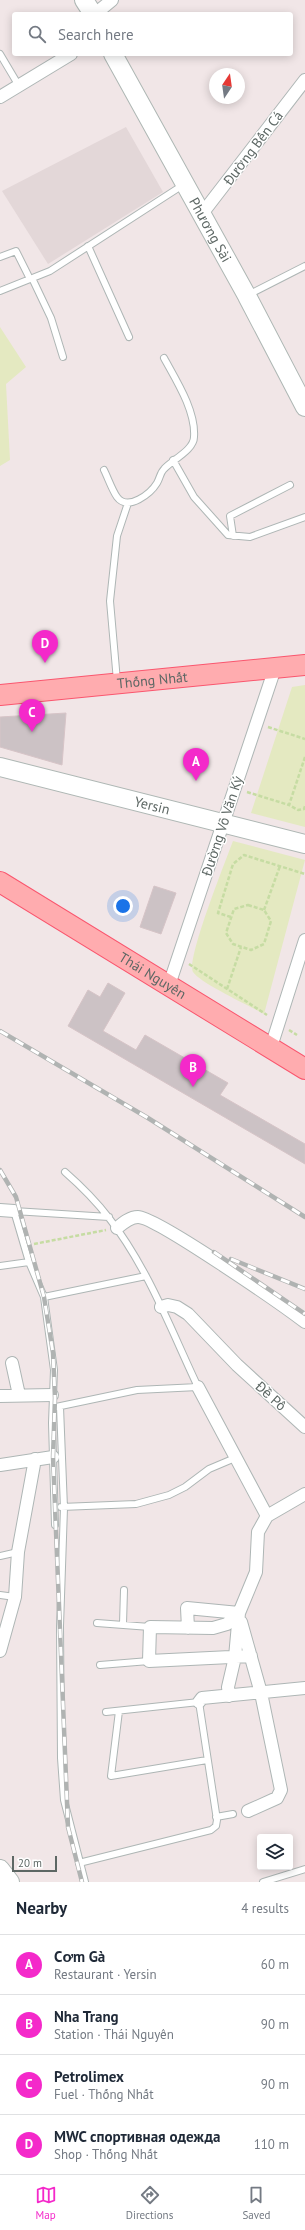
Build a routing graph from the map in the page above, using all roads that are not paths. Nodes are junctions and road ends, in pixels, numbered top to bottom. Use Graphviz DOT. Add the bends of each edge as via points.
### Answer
graph roads {
  1 [pos="84,0"];
  2 [pos="112,0"];
  3 [pos="93,12"];
  4 [pos="97,12"];
  5 [pos="0,54"];
  6 [pos="68,56"];
  7 [pos="114,56"];
  8 [pos="304,84"];
  9 [pos="19,86"];
  10 [pos="0,97"];
  11 [pos="184,184"];
  12 [pos="201,215"];
  13 [pos="88,246"];
  14 [pos="0,257"];
  15 [pos="305,266"];
  16 [pos="31,278"];
  17 [pos="0,291"];
  18 [pos="247,296"];
  19 [pos="129,337"];
  20 [pos="63,357"];
  21 [pos="164,358"];
  22 [pos="305,407"];
  23 [pos="173,460"];
  24 [pos="104,470"];
  25 [pos="290,485"];
  26 [pos="128,502"];
  27 [pos="305,517"];
  28 [pos="234,536"];
  29 [pos="305,665"];
  30 [pos="275,668"];
  31 [pos="117,684"];
  32 [pos="0,695"];
  33 [pos="0,766"];
  34 [pos="223,824"];
  35 [pos="305,844"];
  36 [pos="0,882"];
  37 [pos="305,940"];
  38 [pos="169,985"];
  39 [pos="271,1047"];
  40 [pos="305,1069"];
  41 [pos="66,1172"];
  42 [pos="0,1210"];
  43 [pos="14,1211"];
  44 [pos="109,1217"];
  45 [pos="117,1228"];
  46 [pos="29,1262"];
  47 [pos="0,1266"];
  48 [pos="146,1276"];
  49 [pos="44,1297"];
  50 [pos="161,1307"];
  51 [pos="305,1322"];
  52 [pos="12,1363"];
  53 [pos="198,1387"];
  54 [pos="0,1396"];
  55 [pos="19,1396"];
  56 [pos="52,1401"];
  57 [pos="60,1407"];
  58 [pos="305,1427"];
  59 [pos="53,1457"];
  60 [pos="235,1458"];
  61 [pos="35,1459"];
  62 [pos="0,1465"];
  63 [pos="305,1494"];
  64 [pos="55,1506"];
  65 [pos="64,1508"];
  66 [pos="266,1516"];
  67 [pos="55,1525"];
  68 [pos="18,1552"];
  69 [pos="0,1556"];
  70 [pos="124,1590"];
  71 [pos="0,1595"];
  72 [pos="15,1597"];
  73 [pos="239,1613"];
  74 [pos="97,1623"];
  75 [pos="123,1624"];
  76 [pos="150,1627"];
  77 [pos="188,1628"];
  78 [pos="0,1651"];
  79 [pos="251,1656"];
  80 [pos="235,1657"];
  81 [pos="149,1661"];
  82 [pos="100,1665"];
  83 [pos="305,1688"];
  84 [pos="261,1693"];
  85 [pos="229,1696"];
  86 [pos="199,1702"];
  87 [pos="119,1711"];
  88 [pos="106,1712"];
  89 [pos="207,1760"];
  90 [pos="248,1811"];
  91 [pos="233,1814"];
  92 [pos="216,1817"];
  93 [pos="79,1864"];
  94 [pos="0,1869"];
  95 [pos="305,1869"];
  96 [pos="10,1882"];
  97 [pos="85,1882"];
  98 [pos="263,1882"];
  1 -- 3 [label="street"];
  2 -- 4 [label="street"];
  5 -- 9 [label="lane"];
  6 -- 9 [label="street"];
  7 -- 11 [label="street, Phương Sài"];
  8 -- 12 [label="street, Đường Bến Cá"];
  9 -- 10 [label="street"];
  11 -- 12 [label="street, Phương Sài"];
  11 -- 13 [label="lane"];
  12 -- 18 [label="street, Phương Sài"];
  13 -- 16 [label="lane" via="50,271"];
  13 -- 19 [label="lane"];
  14 -- 16 [label="lane" via="16,251"];
  15 -- 18 [label="lane"];
  16 -- 17 [label="lane"];
  16 -- 20 [label="lane" via="51,318"];
  18 -- 22 [label="street, Phương Sài"];
  21 -- 23 [label="lane" via="185,396 194,438 191,446"];
  23 -- 26 [label="lane" via="163,470 151,490 143,497"];
  23 -- 28 [label="lane" via="194,497 210,517 228,536"];
  24 -- 26 [label="lane" via="116,497"];
  25 -- 28 [label="lane" via="230,516"];
  26 -- 31 [label="lane" via="117,536 110,601"];
  27 -- 28 [label="lane" via="250,537"];
  29 -- 30 [label="main road, Thống Nhất"];
  30 -- 31 [label="main road, Thống Nhất"];
  30 -- 34 [label="street, Đường Võ Văn Ký"];
  31 -- 32 [label="main road, Thống Nhất"];
  33 -- 34 [label="street, Yersin"];
  34 -- 35 [label="street, Yersin"];
  34 -- 38 [label="street, Đường Võ Văn Ký"];
  36 -- 38 [label="main road, Thái Nguyên"];
  37 -- 39 [label="street"];
  38 -- 39 [label="main road, Thái Nguyên"];
  39 -- 40 [label="main road, Thái Nguyên"];
  41 -- 44 [label="lane" via="92,1196"];
  42 -- 43 [label="street"];
  43 -- 44 [label="lane"];
  43 -- 46 [label="lane"];
  44 -- 45 [label="lane"];
  45 -- 48 [label="lane"];
  45 -- 51 [label="street" via="125,1221 137,1217 147,1219"];
  46 -- 47 [label="lane"];
  46 -- 49 [label="lane"];
  48 -- 49 [label="lane"];
  48 -- 50 [label="lane"];
  49 -- 56 [label="lane" via="54,1370"];
  50 -- 53 [label="lane"];
  50 -- 58 [label="street, Đề Pô" via="177,1307 188,1314 237,1365"];
  52 -- 55 [label="street"];
  53 -- 57 [label="lane" via="137,1390"];
  53 -- 60 [label="street"];
  54 -- 55 [label="street"];
  55 -- 56 [label="street"];
  56 -- 57 [label="lane"];
  56 -- 59 [label="lane"];
  57 -- 65 [label="lane"];
  59 -- 61 [label="street"];
  59 -- 64 [label="lane"];
  60 -- 65 [label="lane" via="208,1469 185,1487 169,1495 136,1504"];
  60 -- 66 [label="street"];
  61 -- 62 [label="street"];
  61 -- 68 [label="street"];
  63 -- 66 [label="street"];
  64 -- 65 [label="lane"];
  64 -- 67 [label="lane"];
  65 -- 93 [label="lane" via="60,1626 62,1758 64,1800"];
  66 -- 73 [label="street" via="258,1532 256,1572"];
  68 -- 69 [label="lane"];
  68 -- 72 [label="street"];
  70 -- 75 [label="lane"];
  71 -- 72 [label="lane"];
  72 -- 78 [label="street"];
  73 -- 77 [label="street" via="227,1624 213,1628"];
  73 -- 77 [label="street" via="187,1608"];
  73 -- 79 [label="street"];
  73 -- 80 [label="street"];
  74 -- 75 [label="lane"];
  75 -- 76 [label="lane"];
  76 -- 77 [label="street"];
  76 -- 81 [label="street"];
  79 -- 80 [label="street"];
  79 -- 84 [label="street"];
  80 -- 81 [label="street"];
  80 -- 85 [label="street" via="228,1687"];
  81 -- 82 [label="lane"];
  83 -- 84 [label="street"];
  84 -- 85 [label="street"];
  84 -- 90 [label="street" via="281,1790 276,1798"];
  85 -- 86 [label="street" via="202,1698"];
  86 -- 87 [label="lane"];
  86 -- 89 [label="lane"];
  87 -- 88 [label="lane"];
  87 -- 89 [label="lane" via="111,1776"];
  89 -- 92 [label="lane"];
  91 -- 92 [label="lane"];
  92 -- 93 [label="lane" via="216,1826 211,1830"];
  93 -- 97 [label="lane"];
  94 -- 96 [label="street"];
  95 -- 98 [label="lane"];
}
